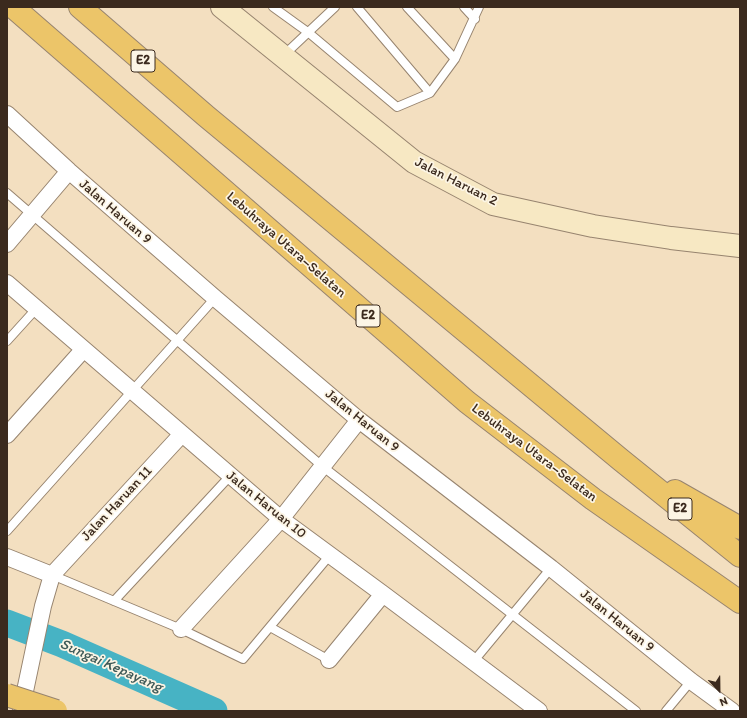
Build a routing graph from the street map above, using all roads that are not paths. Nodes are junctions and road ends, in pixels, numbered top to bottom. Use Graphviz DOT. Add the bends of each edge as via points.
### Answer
graph roads {
  1 [pos="13,7"];
  2 [pos="80,7"];
  3 [pos="222,7"];
  4 [pos="272,7"];
  5 [pos="335,7"];
  6 [pos="357,7"];
  7 [pos="407,7"];
  8 [pos="464,7"];
  9 [pos="479,7"];
  10 [pos="474,20"];
  11 [pos="308,33"];
  12 [pos="282,57"];
  13 [pos="455,59"];
  14 [pos="430,93"];
  15 [pos="7,114"];
  16 [pos="69,171"];
  17 [pos="7,193"];
  18 [pos="32,215"];
  19 [pos="7,244"];
  20 [pos="740,246"];
  21 [pos="7,283"];
  22 [pos="215,298"];
  23 [pos="36,309"];
  24 [pos="7,341"];
  25 [pos="177,341"];
  26 [pos="83,350"];
  27 [pos="131,392"];
  28 [pos="359,420"];
  29 [pos="182,434"];
  30 [pos="7,435"];
  31 [pos="622,460"];
  32 [pos="322,466"];
  33 [pos="230,476"];
  34 [pos="280,519"];
  35 [pos="740,528"];
  36 [pos="7,531"];
  37 [pos="330,555"];
  38 [pos="740,556"];
  39 [pos="7,557"];
  40 [pos="550,568"];
  41 [pos="52,575"];
  42 [pos="383,594"];
  43 [pos="114,601"];
  44 [pos="740,602"];
  45 [pos="513,615"];
  46 [pos="270,627"];
  47 [pos="181,629"];
  48 [pos="329,660"];
  49 [pos="473,662"];
  50 [pos="691,681"];
  51 [pos="17,702"];
  52 [pos="56,711"];
  53 [pos="538,711"];
  54 [pos="636,711"];
  55 [pos="666,711"];
  56 [pos="732,711"];
  1 -- 44 [label="main road, Lebuhraya Utara–Selatan / E2" via="467,402 593,499"];
  2 -- 31 [label="main road, E2" via="206,116"];
  3 -- 12 [label="main road, Jalan Haruan 2"];
  4 -- 11 [label="lane"];
  5 -- 11 [label="lane"];
  6 -- 14 [label="lane"];
  7 -- 13 [label="lane"];
  8 -- 10 [label="lane"];
  9 -- 10 [label="lane"];
  10 -- 13 [label="lane"];
  11 -- 12 [label="lane"];
  11 -- 14 [label="lane" via="397,107"];
  12 -- 20 [label="main road, Jalan Haruan 2" via="414,162 493,204 593,226"];
  13 -- 14 [label="lane"];
  15 -- 16 [label="street, Jalan Haruan 9"];
  16 -- 18 [label="street"];
  16 -- 22 [label="street, Jalan Haruan 9"];
  17 -- 18 [label="lane"];
  18 -- 19 [label="street"];
  18 -- 25 [label="lane"];
  21 -- 23 [label="street, Jalan Haruan 10"];
  22 -- 25 [label="lane"];
  22 -- 28 [label="street, Jalan Haruan 9"];
  23 -- 24 [label="lane"];
  23 -- 26 [label="street, Jalan Haruan 10"];
  25 -- 27 [label="lane"];
  25 -- 32 [label="lane"];
  26 -- 27 [label="street, Jalan Haruan 10"];
  26 -- 30 [label="street"];
  27 -- 29 [label="street, Jalan Haruan 10"];
  27 -- 36 [label="lane"];
  28 -- 32 [label="street"];
  28 -- 40 [label="street, Jalan Haruan 9"];
  29 -- 33 [label="street, Jalan Haruan 10"];
  29 -- 41 [label="street, Jalan Haruan 11"];
  31 -- 35 [label="main road"];
  31 -- 38 [label="main road, E2"];
  32 -- 34 [label="street"];
  32 -- 45 [label="lane"];
  33 -- 34 [label="street, Jalan Haruan 10"];
  33 -- 43 [label="lane"];
  34 -- 37 [label="street, Jalan Haruan 10"];
  34 -- 47 [label="street"];
  37 -- 42 [label="street, Jalan Haruan 10"];
  37 -- 46 [label="lane"];
  39 -- 41 [label="street"];
  40 -- 45 [label="lane"];
  40 -- 50 [label="street, Jalan Haruan 9"];
  41 -- 43 [label="lane"];
  41 -- 51 [label="street"];
  42 -- 48 [label="street"];
  42 -- 49 [label="street, Jalan Haruan 10"];
  43 -- 47 [label="lane"];
  45 -- 49 [label="lane"];
  45 -- 54 [label="lane"];
  46 -- 47 [label="lane" via="243,658"];
  46 -- 48 [label="lane"];
  49 -- 53 [label="street, Jalan Haruan 10"];
  50 -- 55 [label="lane"];
  50 -- 56 [label="street, Jalan Haruan 9"];
  51 -- 52 [label="main road, bridge"];
}
